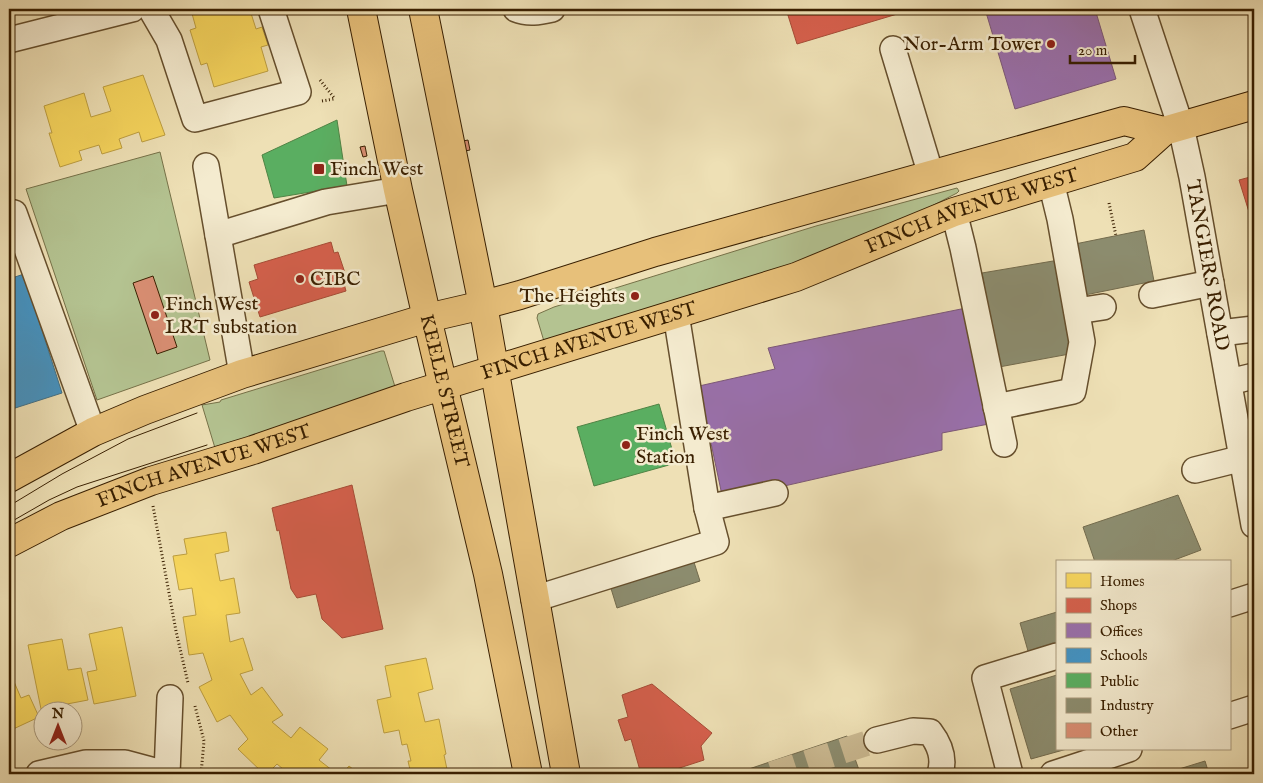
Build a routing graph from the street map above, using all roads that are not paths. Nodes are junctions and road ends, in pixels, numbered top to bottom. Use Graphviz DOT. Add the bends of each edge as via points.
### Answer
graph roads {
  1 [pos="132,9"];
  2 [pos="151,9"];
  3 [pos="271,9"];
  4 [pos="361,9"];
  5 [pos="423,9"];
  6 [pos="516,9"];
  7 [pos="552,9"];
  8 [pos="1142,9"];
  9 [pos="9,40"];
  10 [pos="892,49"];
  11 [pos="1254,105"];
  12 [pos="1172,129"];
  13 [pos="206,166"];
  14 [pos="932,174"];
  15 [pos="1052,182"];
  16 [pos="398,190"];
  17 [pos="9,212"];
  18 [pos="954,212"];
  19 [pos="218,235"];
  20 [pos="1211,283"];
  21 [pos="1152,295"];
  22 [pos="483,305"];
  23 [pos="1103,307"];
  24 [pos="1077,311"];
  25 [pos="676,314"];
  26 [pos="427,318"];
  27 [pos="1254,329"];
  28 [pos="1220,333"];
  29 [pos="494,371"];
  30 [pos="242,374"];
  31 [pos="1254,376"];
  32 [pos="1229,382"];
  33 [pos="442,386"];
  34 [pos="996,408"];
  35 [pos="93,432"];
  36 [pos="1004,444"];
  37 [pos="1243,458"];
  38 [pos="1195,470"];
  39 [pos="9,478"];
  40 [pos="775,493"];
  41 [pos="708,508"];
  42 [pos="1254,525"];
  43 [pos="9,543"];
  44 [pos="1254,596"];
  45 [pos="534,599"];
  46 [pos="1230,604"];
  47 [pos="1056,656"];
  48 [pos="184,696"];
  49 [pos="1254,708"];
  50 [pos="1230,716"];
  51 [pos="877,740"];
  52 [pos="1126,750"];
  53 [pos="40,774"];
  54 [pos="166,774"];
  55 [pos="528,774"];
  56 [pos="566,774"];
  57 [pos="940,774"];
  58 [pos="1010,774"];
  59 [pos="1053,774"];
  1 -- 9 [label="street"];
  2 -- 3 [label="street" via="169,40 196,119 298,92"];
  4 -- 16 [label="main road, KEELE STREET"];
  5 -- 22 [label="main road"];
  6 -- 7 [label="street" via="523,12"];
  8 -- 12 [label="street, TANGIERS ROAD"];
  10 -- 14 [label="street"];
  11 -- 12 [label="main road, FINCH AVENUE WEST"];
  12 -- 14 [label="main road, FINCH AVENUE WEST" via="1124,121"];
  12 -- 15 [label="main road, FINCH AVENUE WEST" via="1135,157"];
  12 -- 20 [label="street, TANGIERS ROAD" via="1192,177"];
  13 -- 19 [label="street"];
  14 -- 22 [label="main road, FINCH AVENUE WEST"];
  15 -- 18 [label="main road, FINCH AVENUE WEST"];
  15 -- 24 [label="street"];
  16 -- 19 [label="street" via="326,202"];
  16 -- 26 [label="main road, KEELE STREET"];
  17 -- 35 [label="street" via="14,214 24,239"];
  18 -- 25 [label="main road, FINCH AVENUE WEST" via="796,277"];
  18 -- 34 [label="street"];
  19 -- 30 [label="street"];
  20 -- 21 [label="street"];
  20 -- 28 [label="street, TANGIERS ROAD"];
  22 -- 26 [label="main road, FINCH AVENUE WEST"];
  22 -- 29 [label="main road"];
  23 -- 24 [label="street"];
  24 -- 34 [label="street" via="1082,342 1073,390"];
  25 -- 29 [label="main road, FINCH AVENUE WEST"];
  25 -- 41 [label="street"];
  26 -- 30 [label="main road, FINCH AVENUE WEST"];
  26 -- 33 [label="main road, KEELE STREET"];
  27 -- 28 [label="street"];
  28 -- 32 [label="street, TANGIERS ROAD"];
  29 -- 33 [label="main road, FINCH AVENUE WEST"];
  29 -- 45 [label="main road"];
  30 -- 35 [label="main road, FINCH AVENUE WEST"];
  31 -- 32 [label="street"];
  32 -- 37 [label="street, TANGIERS ROAD"];
  33 -- 43 [label="main road, FINCH AVENUE WEST" via="151,481 61,516"];
  33 -- 55 [label="main road, KEELE STREET" via="488,574"];
  34 -- 36 [label="street"];
  35 -- 39 [label="main road, FINCH AVENUE WEST"];
  37 -- 38 [label="street"];
  37 -- 42 [label="street, TANGIERS ROAD"];
  40 -- 41 [label="street"];
  41 -- 45 [label="street" via="716,542"];
  44 -- 46 [label="street"];
  45 -- 56 [label="main road"];
  47 -- 58 [label="street" via="984,678"];
  48 -- 54 [label="street"];
  49 -- 50 [label="street"];
  51 -- 57 [label="street" via="913,731 930,732 939,744 943,765"];
  52 -- 59 [label="street"];
  53 -- 54 [label="street" via="86,763 125,763"];
}
